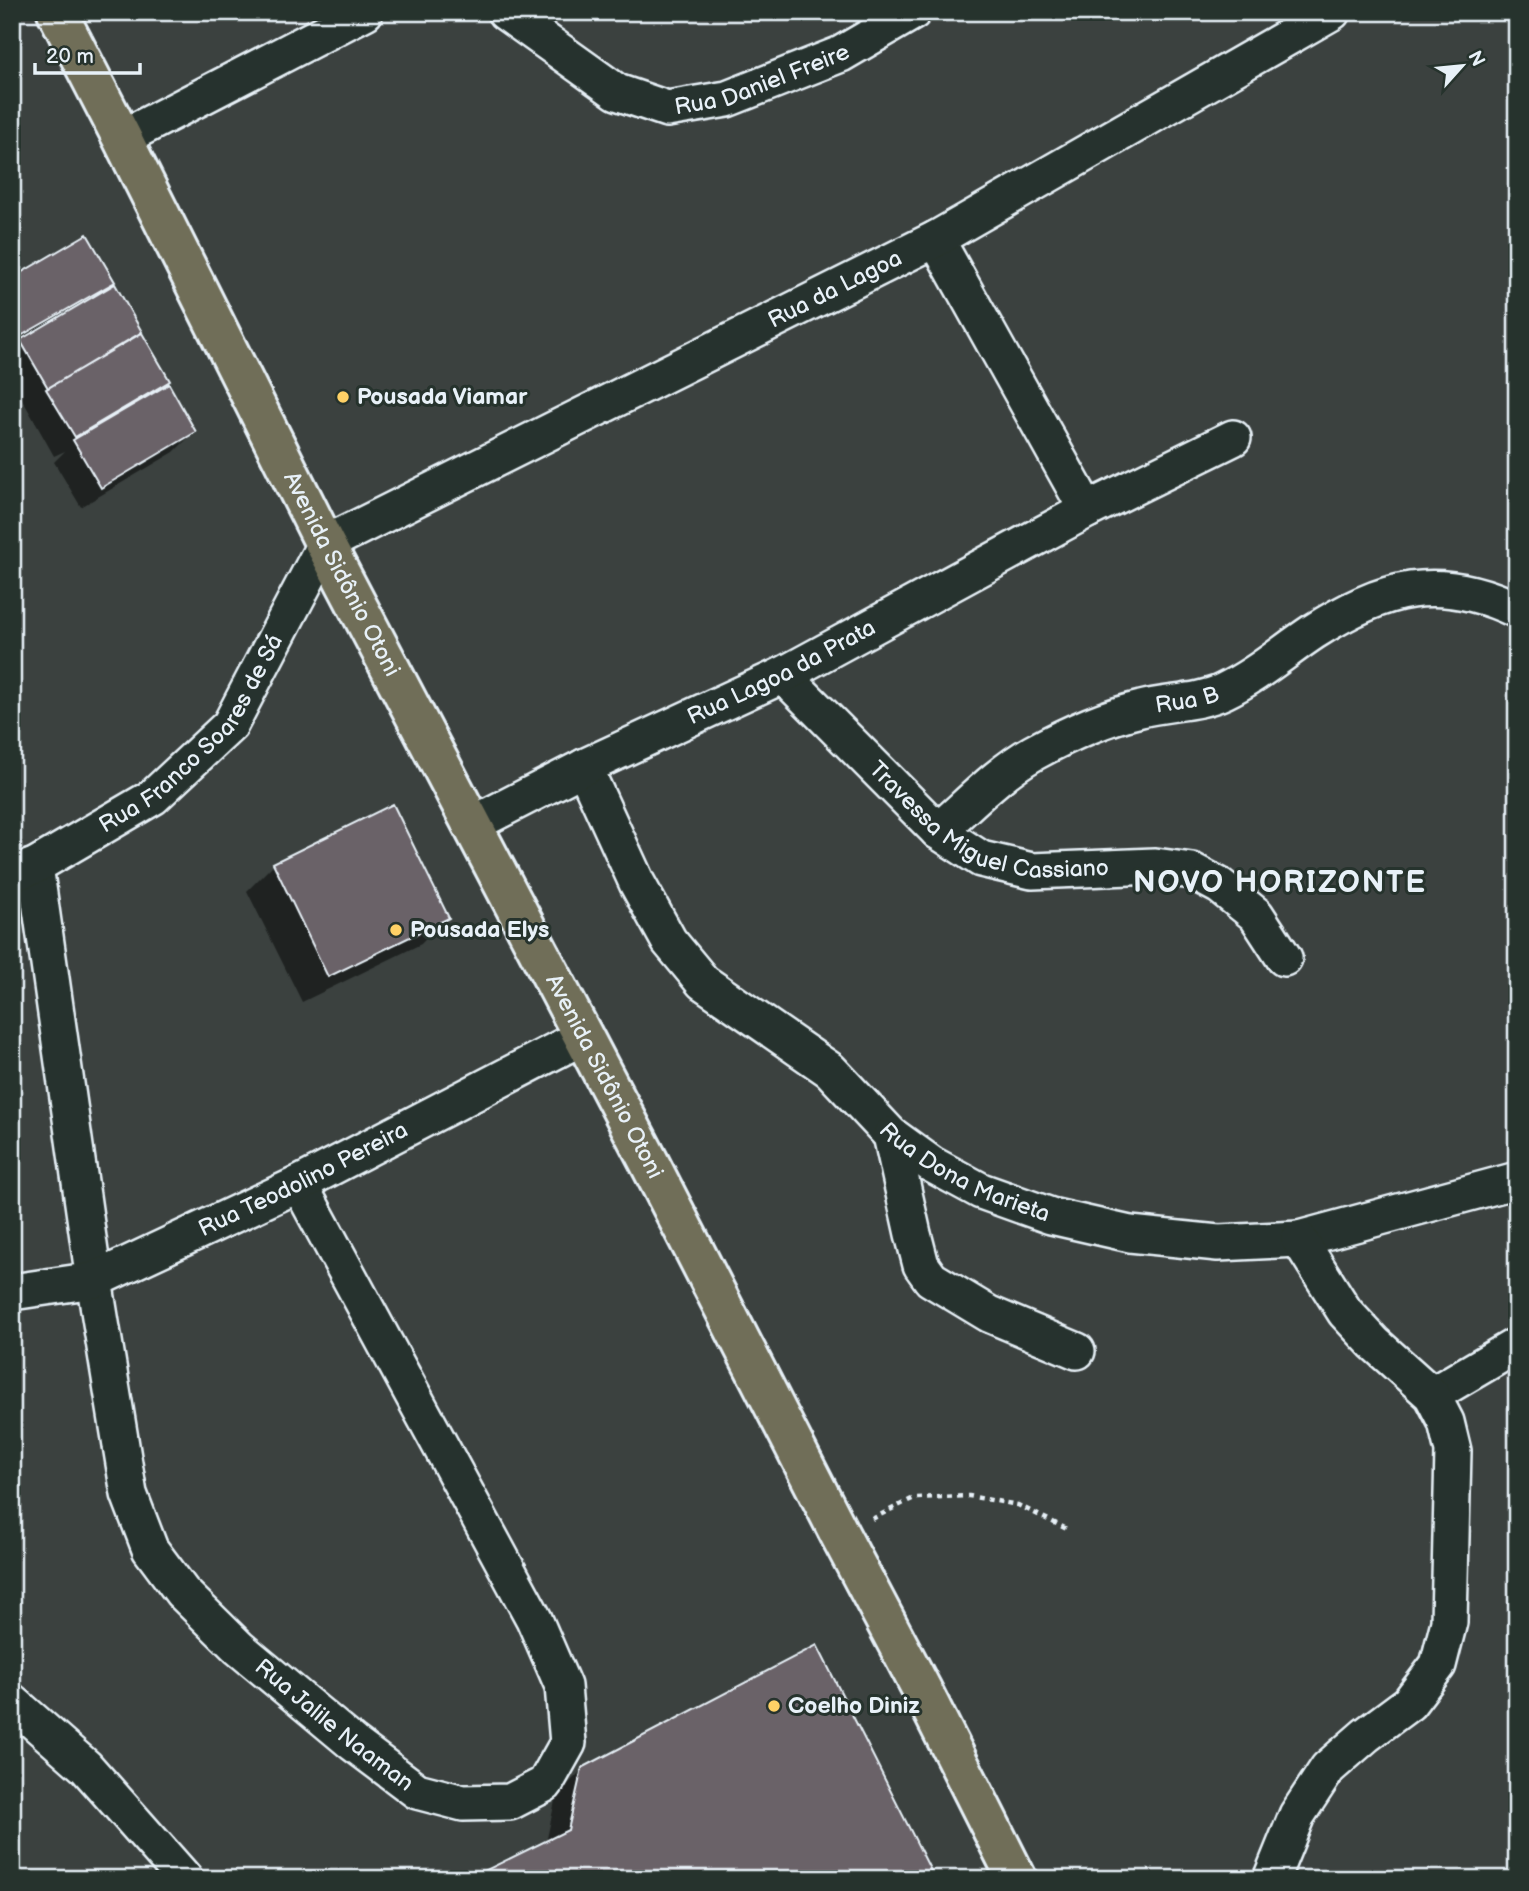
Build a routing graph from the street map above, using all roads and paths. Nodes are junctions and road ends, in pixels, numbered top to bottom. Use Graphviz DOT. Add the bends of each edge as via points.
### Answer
graph roads {
  1 [pos="57,12"];
  2 [pos="365,12"];
  3 [pos="505,12"];
  4 [pos="913,12"];
  5 [pos="1332,12"];
  6 [pos="122,138"];
  7 [pos="936,240"];
  8 [pos="1233,438"];
  9 [pos="1087,510"];
  10 [pos="325,544"];
  11 [pos="1517,610"];
  12 [pos="783,675"];
  13 [pos="584,767"];
  14 [pos="471,825"];
  15 [pos="938,831"];
  16 [pos="24,870"];
  17 [pos="1284,958"];
  18 [pos="582,1037"];
  19 [pos="891,1135"];
  20 [pos="1517,1180"];
  21 [pos="299,1184"];
  22 [pos="1299,1240"];
  23 [pos="94,1280"];
  24 [pos="12,1292"];
  25 [pos="1517,1345"];
  26 [pos="1077,1351"];
  27 [pos="1432,1395"];
  28 [pos="1069,1530"];
  29 [pos="840,1535"];
  30 [pos="12,1702"];
  31 [pos="185,1879"];
  32 [pos="1017,1879"];
  33 [pos="1271,1879"];
  1 -- 6 [label="main road, Avenida Sidônio Otoni"];
  2 -- 6 [label="street"];
  3 -- 4 [label="street, Rua Daniel Freire" via="617,92 667,109 727,99 841,54"];
  5 -- 7 [label="street, Rua da Lagoa"];
  6 -- 10 [label="main road, Avenida Sidônio Otoni"];
  7 -- 9 [label="street"];
  7 -- 10 [label="street, Rua da Lagoa"];
  8 -- 9 [label="street, Rua Lagoa da Prata"];
  9 -- 12 [label="street, Rua Lagoa da Prata"];
  10 -- 14 [label="main road, Avenida Sidônio Otoni"];
  10 -- 16 [label="street, Rua Franco Soares de Sá" via="230,725 153,797"];
  11 -- 15 [label="street, Rua B" via="1492,598 1446,588 1394,592 1357,605 1258,673 1221,692 1140,709 1031,754"];
  12 -- 13 [label="street, Rua Lagoa da Prata"];
  12 -- 15 [label="street, Travessa Miguel Cassiano"];
  13 -- 14 [label="street, Rua Lagoa da Prata"];
  13 -- 19 [label="street, Rua Dona Marieta" via="668,942 703,982 830,1070"];
  14 -- 18 [label="main road, Avenida Sidônio Otoni"];
  15 -- 17 [label="street, Travessa Miguel Cassiano" via="981,859 1032,871 1155,866 1192,871 1220,886 1256,915"];
  16 -- 23 [label="street, Rua Jalile Naaman"];
  18 -- 21 [label="street, Rua Teodolino Pereira"];
  18 -- 29 [label="main road, Avenida Sidônio Otoni"];
  19 -- 22 [label="street, Rua Dona Marieta" via="981,1191 1051,1216 1130,1234 1218,1243"];
  19 -- 26 [label="street" via="913,1234 931,1279 989,1314"];
  20 -- 22 [label="street, Rua Dona Marieta"];
  21 -- 23 [label="street, Rua Teodolino Pereira"];
  21 -- 23 [label="street, Rua Jalile Naaman" via="534,1619 563,1686 568,1742 545,1784 510,1802 463,1803 417,1791 239,1648 182,1592 150,1549 129,1494"];
  22 -- 27 [label="street" via="1345,1312"];
  23 -- 24 [label="street, Rua Teodolino Pereira"];
  25 -- 27 [label="street"];
  27 -- 33 [label="street" via="1446,1422 1453,1451 1449,1622 1438,1665 1409,1703 1328,1768 1297,1815"];
  28 -- 29 [label="path" via="1018,1505 969,1496 914,1498"];
  29 -- 32 [label="main road, Avenida Sidônio Otoni"];
  30 -- 31 [label="street" via="86,1767"];
}
